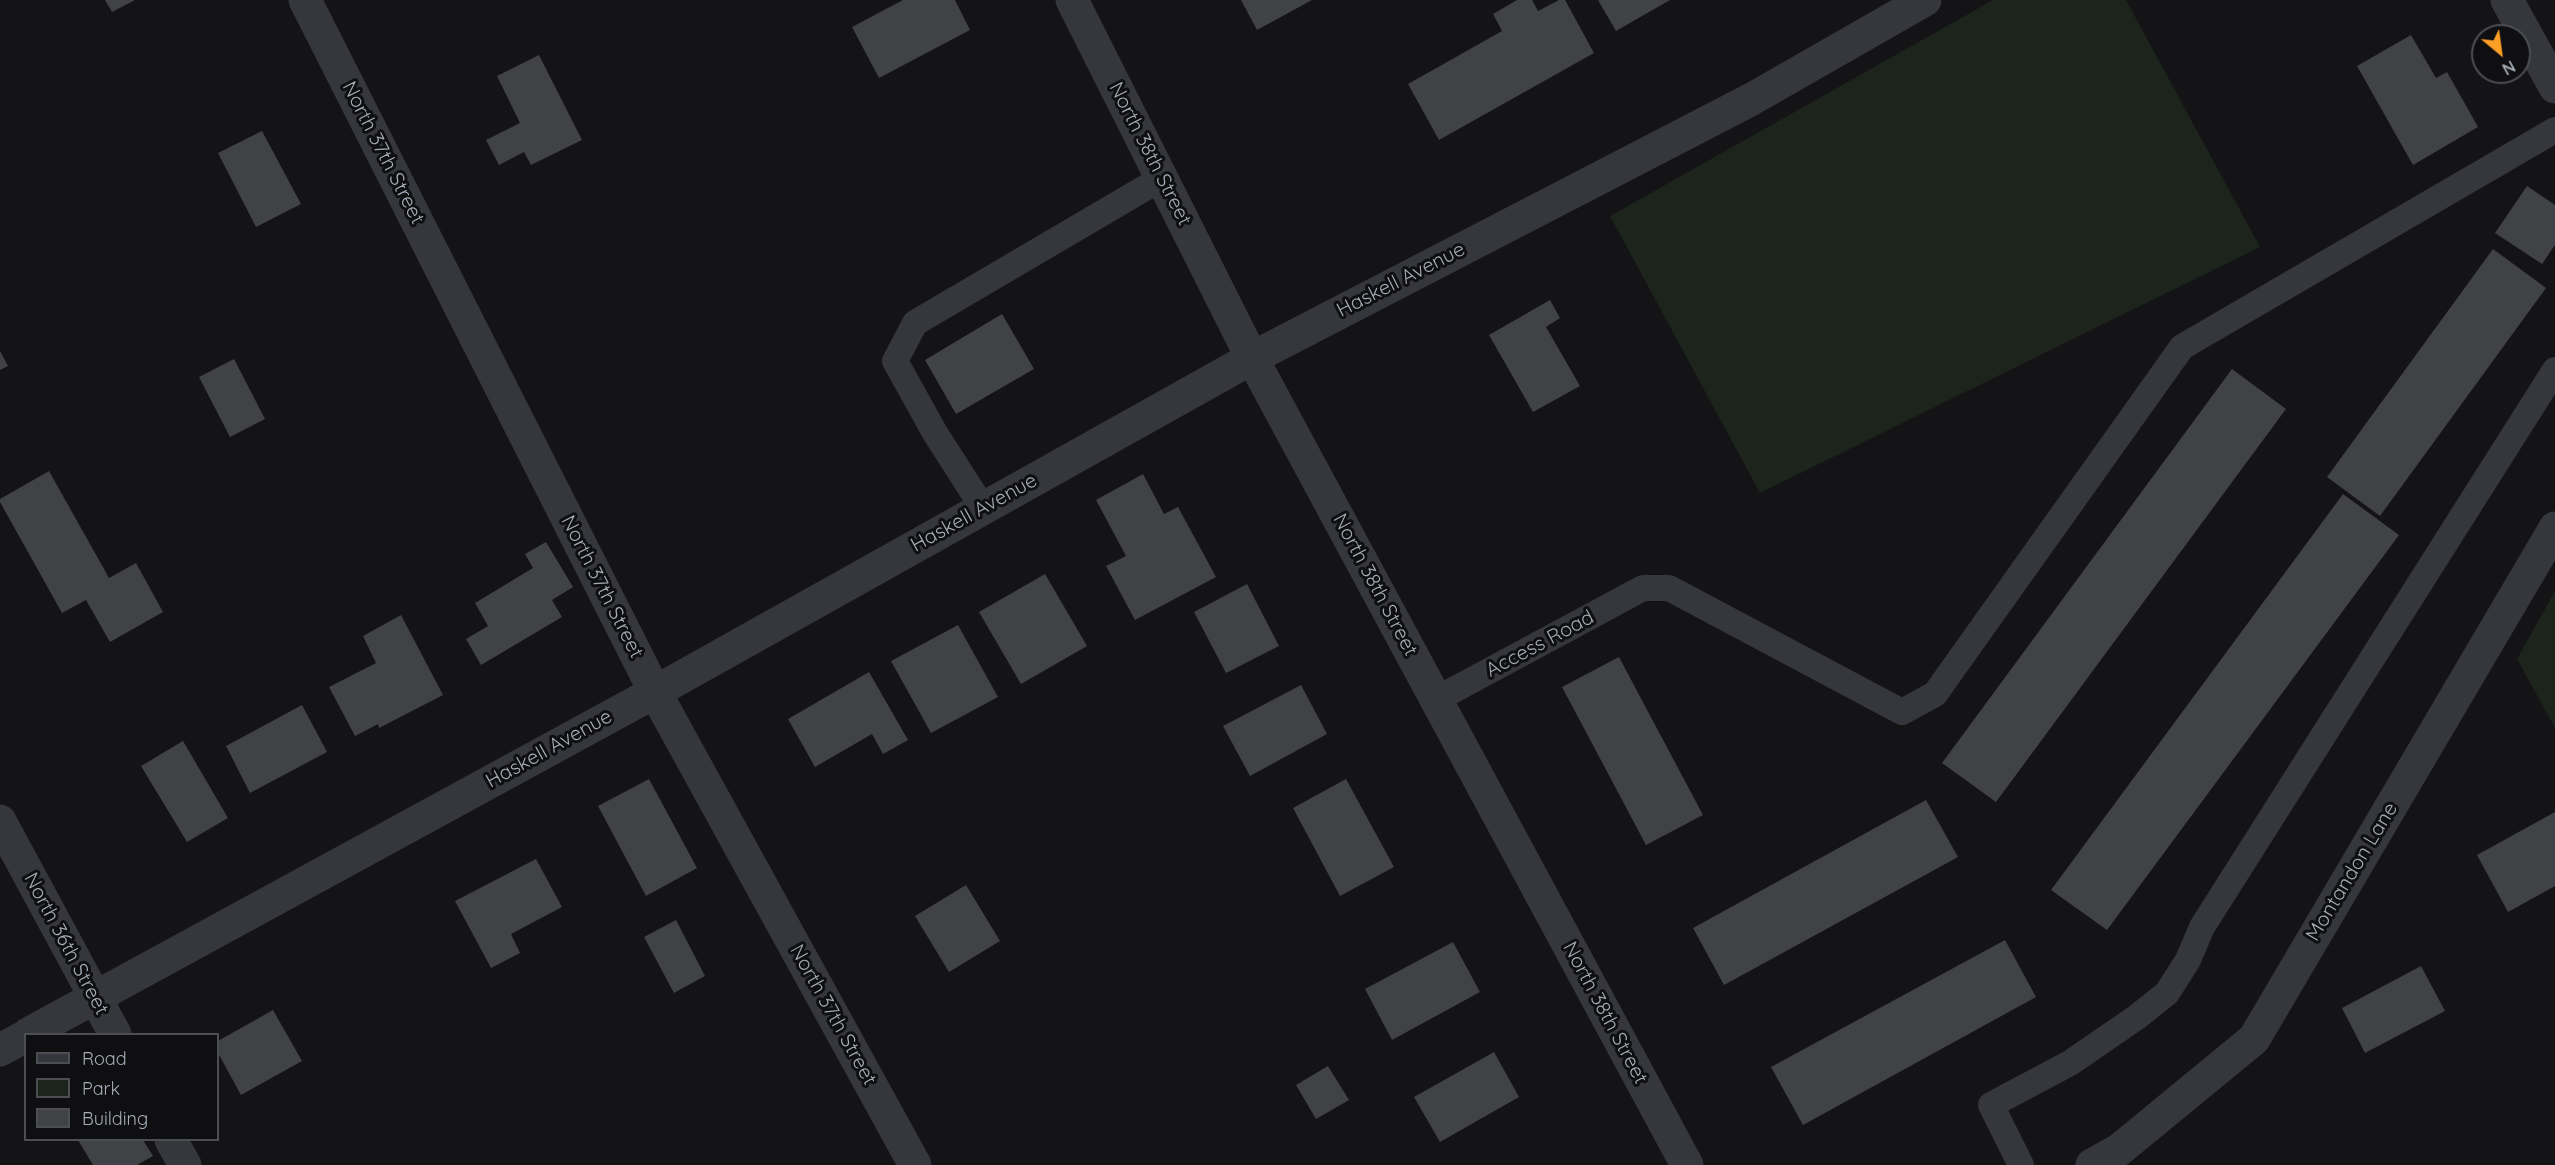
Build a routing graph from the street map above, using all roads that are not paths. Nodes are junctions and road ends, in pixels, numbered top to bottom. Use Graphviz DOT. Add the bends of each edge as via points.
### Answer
graph roads {
  1 [pos="305,0"];
  2 [pos="1072,0"];
  3 [pos="1925,0"];
  4 [pos="2507,0"];
  5 [pos="2555,87"];
  6 [pos="2555,130"];
  7 [pos="1162,178"];
  8 [pos="1252,358"];
  9 [pos="2555,370"];
  10 [pos="983,508"];
  11 [pos="2555,528"];
  12 [pos="655,692"];
  13 [pos="1437,699"];
  14 [pos="0,821"];
  15 [pos="95,998"];
  16 [pos="31,1033"];
  17 [pos="114,1033"];
  18 [pos="24,1037"];
  19 [pos="0,1050"];
  20 [pos="172,1141"];
  21 [pos="185,1165"];
  22 [pos="915,1165"];
  23 [pos="1687,1165"];
  24 [pos="2021,1165"];
  25 [pos="2092,1165"];
  1 -- 12 [label="street, North 37th Street"];
  2 -- 7 [label="street, North 38th Street"];
  3 -- 8 [label="street, Haskell Avenue" via="1752,99"];
  4 -- 5 [label="street"];
  6 -- 13 [label="lane, Access Road" via="2182,347 1935,694 1902,712 1669,588 1643,588"];
  7 -- 8 [label="street, North 38th Street"];
  7 -- 10 [label="lane" via="915,323 895,361"];
  8 -- 10 [label="street, Haskell Avenue"];
  8 -- 13 [label="street, North 38th Street"];
  9 -- 24 [label="lane" via="2202,927 2188,960 2167,993 2070,1063 1991,1105"];
  10 -- 12 [label="street, Haskell Avenue"];
  11 -- 25 [label="street, Montandon Lane" via="2254,1039 2119,1150"];
  12 -- 15 [label="street, Haskell Avenue"];
  12 -- 22 [label="street, North 37th Street"];
  13 -- 23 [label="street, North 38th Street"];
  14 -- 15 [label="street, North 36th Street"];
  15 -- 16 [label="street, Haskell Avenue"];
  15 -- 17 [label="street, North 36th Street"];
  18 -- 19 [label="street, Haskell Avenue"];
  20 -- 21 [label="street"];
}
